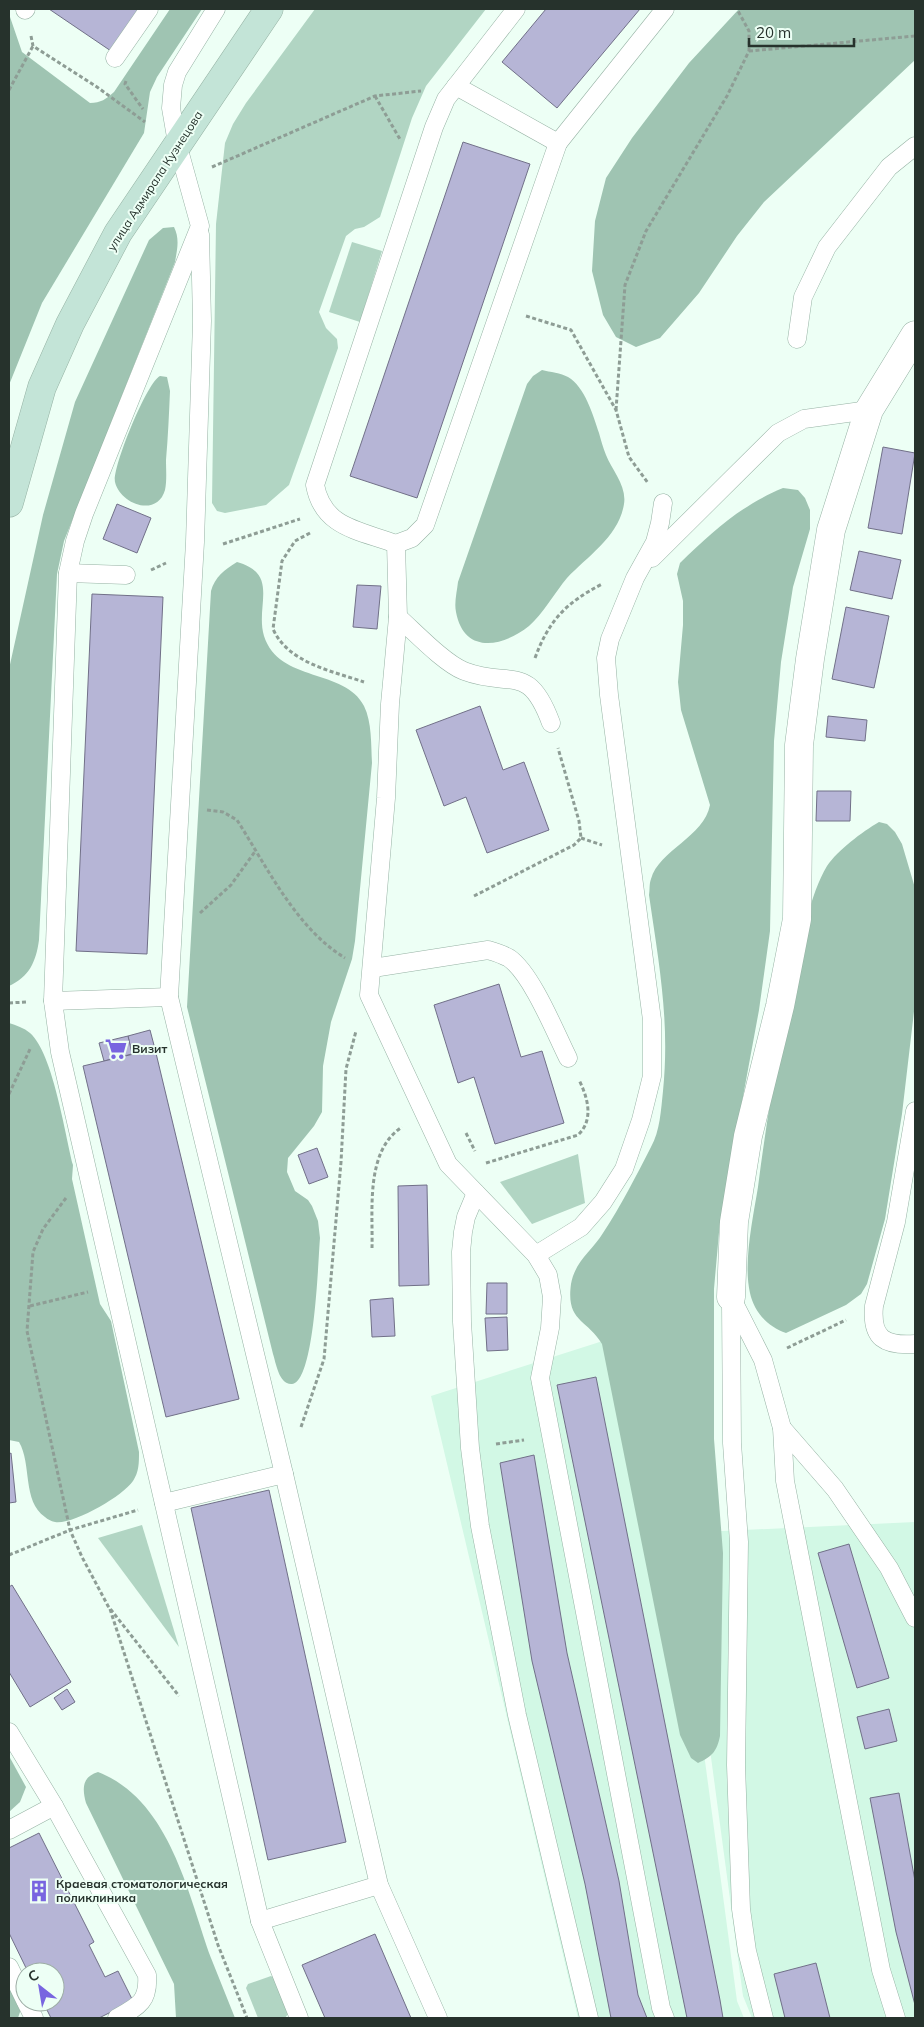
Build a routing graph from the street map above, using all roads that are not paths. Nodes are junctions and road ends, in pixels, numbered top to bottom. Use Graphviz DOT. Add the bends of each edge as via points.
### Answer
graph roads {
  1 [pos="149,9"];
  2 [pos="216,9"];
  3 [pos="268,9"];
  4 [pos="516,9"];
  5 [pos="665,9"];
  6 [pos="115,58"];
  7 [pos="456,86"];
  8 [pos="168,137"];
  9 [pos="558,143"];
  10 [pos="915,146"];
  11 [pos="200,226"];
  12 [pos="915,335"];
  13 [pos="797,339"];
  14 [pos="869,410"];
  15 [pos="9,503"];
  16 [pos="663,503"];
  17 [pos="396,544"];
  18 [pos="642,567"];
  19 [pos="68,573"];
  20 [pos="126,575"];
  21 [pos="398,617"];
  22 [pos="551,723"];
  23 [pos="373,968"];
  24 [pos="169,997"];
  25 [pos="53,1001"];
  26 [pos="568,1058"];
  27 [pos="915,1111"];
  28 [pos="476,1193"];
  29 [pos="536,1255"];
  30 [pos="731,1297"];
  31 [pos="915,1344"];
  32 [pos="782,1428"];
  33 [pos="284,1474"];
  34 [pos="164,1503"];
  35 [pos="915,1618"];
  36 [pos="9,1732"];
  37 [pos="54,1806"];
  38 [pos="9,1830"];
  39 [pos="379,1885"];
  40 [pos="260,1921"];
  41 [pos="9,1967"];
  42 [pos="15,1979"];
  43 [pos="118,2018"];
  44 [pos="299,2018"];
  45 [pos="438,2018"];
  46 [pos="589,2018"];
  47 [pos="665,2018"];
  48 [pos="764,2018"];
  49 [pos="896,2018"];
  1 -- 6 [label="lane"];
  2 -- 8 [label="lane" via="177,72"];
  3 -- 8 [label="main road, улица Адмирала Кузнецова"];
  4 -- 7 [label="lane"];
  5 -- 9 [label="lane"];
  7 -- 9 [label="lane"];
  7 -- 17 [label="lane" via="446,99 434,127 315,485 318,498 329,516"];
  8 -- 11 [label="lane"];
  8 -- 15 [label="main road, улица Адмирала Кузнецова" via="70,324 42,388"];
  9 -- 17 [label="lane" via="426,525 412,538"];
  10 -- 13 [label="lane" via="888,167 827,247 803,297"];
  11 -- 19 [label="lane" via="84,514"];
  11 -- 24 [label="lane" via="202,321 194,548"];
  12 -- 14 [label="street"];
  14 -- 18 [label="lane" via="804,419 778,434"];
  14 -- 30 [label="street" via="831,530 820,587 800,745 797,919 780,1006 748,1136 734,1222"];
  16 -- 18 [label="lane" via="655,542"];
  17 -- 21 [label="lane"];
  18 -- 29 [label="lane" via="610,639 606,658 652,1020 652,1076 624,1169 603,1202 581,1226"];
  19 -- 20 [label="lane"];
  19 -- 25 [label="lane"];
  21 -- 22 [label="lane" via="463,670 527,683 541,698"];
  21 -- 23 [label="lane"];
  23 -- 26 [label="lane" via="488,950 500,953 511,959 531,985"];
  23 -- 28 [label="lane" via="369,995 448,1164"];
  24 -- 25 [label="lane"];
  24 -- 33 [label="lane"];
  25 -- 34 [label="lane" via="60,1052"];
  27 -- 31 [label="lane" via="896,1222 874,1306 874,1329 885,1342"];
  28 -- 29 [label="lane"];
  28 -- 46 [label="lane" via="466,1217 461,1252 470,1448 480,1526 517,1715"];
  29 -- 47 [label="lane" via="548,1275 552,1297 550,1328 540,1378"];
  30 -- 32 [label="lane" via="763,1360"];
  30 -- 48 [label="lane" via="732,1443 739,1542 736,1764 741,1909"];
  32 -- 35 [label="lane" via="835,1489 889,1568"];
  32 -- 49 [label="lane" via="789,1500 881,1970"];
  33 -- 34 [label="lane"];
  33 -- 39 [label="lane"];
  34 -- 40 [label="lane"];
  36 -- 37 [label="lane"];
  37 -- 38 [label="lane"];
  37 -- 43 [label="lane" via="147,1975 148,1991 136,2008"];
  39 -- 40 [label="lane"];
  39 -- 45 [label="lane"];
  40 -- 44 [label="lane"];
  41 -- 42 [label="lane"];
}
